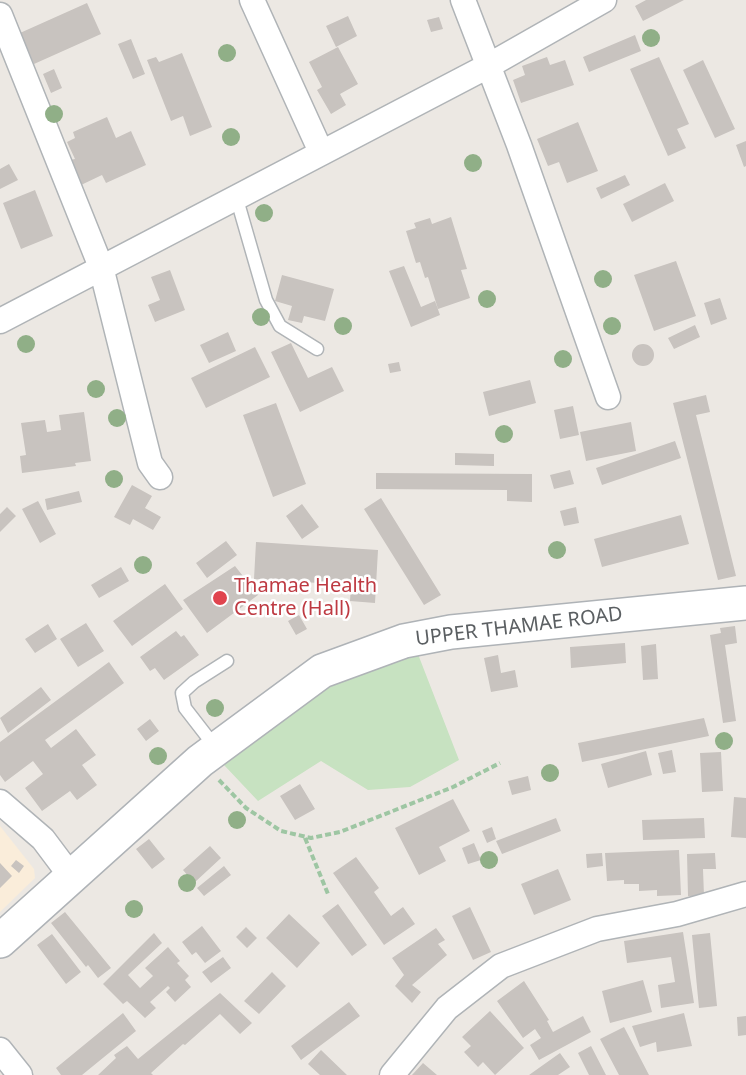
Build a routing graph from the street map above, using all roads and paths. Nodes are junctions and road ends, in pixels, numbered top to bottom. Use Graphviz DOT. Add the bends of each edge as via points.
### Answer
graph roads {
  1 [pos="252,0"];
  2 [pos="463,0"];
  3 [pos="604,0"];
  4 [pos="0,15"];
  5 [pos="488,66"];
  6 [pos="321,152"];
  7 [pos="236,196"];
  8 [pos="101,267"];
  9 [pos="0,321"];
  10 [pos="317,349"];
  11 [pos="608,397"];
  12 [pos="160,477"];
  13 [pos="746,603"];
  14 [pos="227,661"];
  15 [pos="208,754"];
  16 [pos="500,763"];
  17 [pos="0,802"];
  18 [pos="305,837"];
  19 [pos="70,875"];
  20 [pos="328,894"];
  21 [pos="746,894"];
  22 [pos="0,941"];
  23 [pos="0,1050"];
  24 [pos="20,1075"];
  25 [pos="392,1075"];
  1 -- 6 [label="street"];
  2 -- 5 [label="street"];
  3 -- 5 [label="street"];
  4 -- 8 [label="street"];
  5 -- 6 [label="street"];
  5 -- 11 [label="street"];
  6 -- 7 [label="street"];
  7 -- 8 [label="street"];
  7 -- 10 [label="lane" via="266,300 280,326"];
  8 -- 9 [label="street"];
  8 -- 12 [label="street" via="150,463"];
  13 -- 15 [label="street, UPPER THAMAE ROAD" via="451,632 404,641 322,671"];
  14 -- 15 [label="lane" via="182,693 185,708"];
  15 -- 18 [label="path" via="246,808 281,831"];
  15 -- 19 [label="street, UPPER THAMAE ROAD"];
  16 -- 18 [label="path" via="453,787 340,832"];
  17 -- 19 [label="street" via="43,839"];
  18 -- 20 [label="path"];
  19 -- 22 [label="street, UPPER THAMAE ROAD"];
  21 -- 25 [label="street" via="677,914 597,928 501,966 447,1008"];
  23 -- 24 [label="street"];
}
